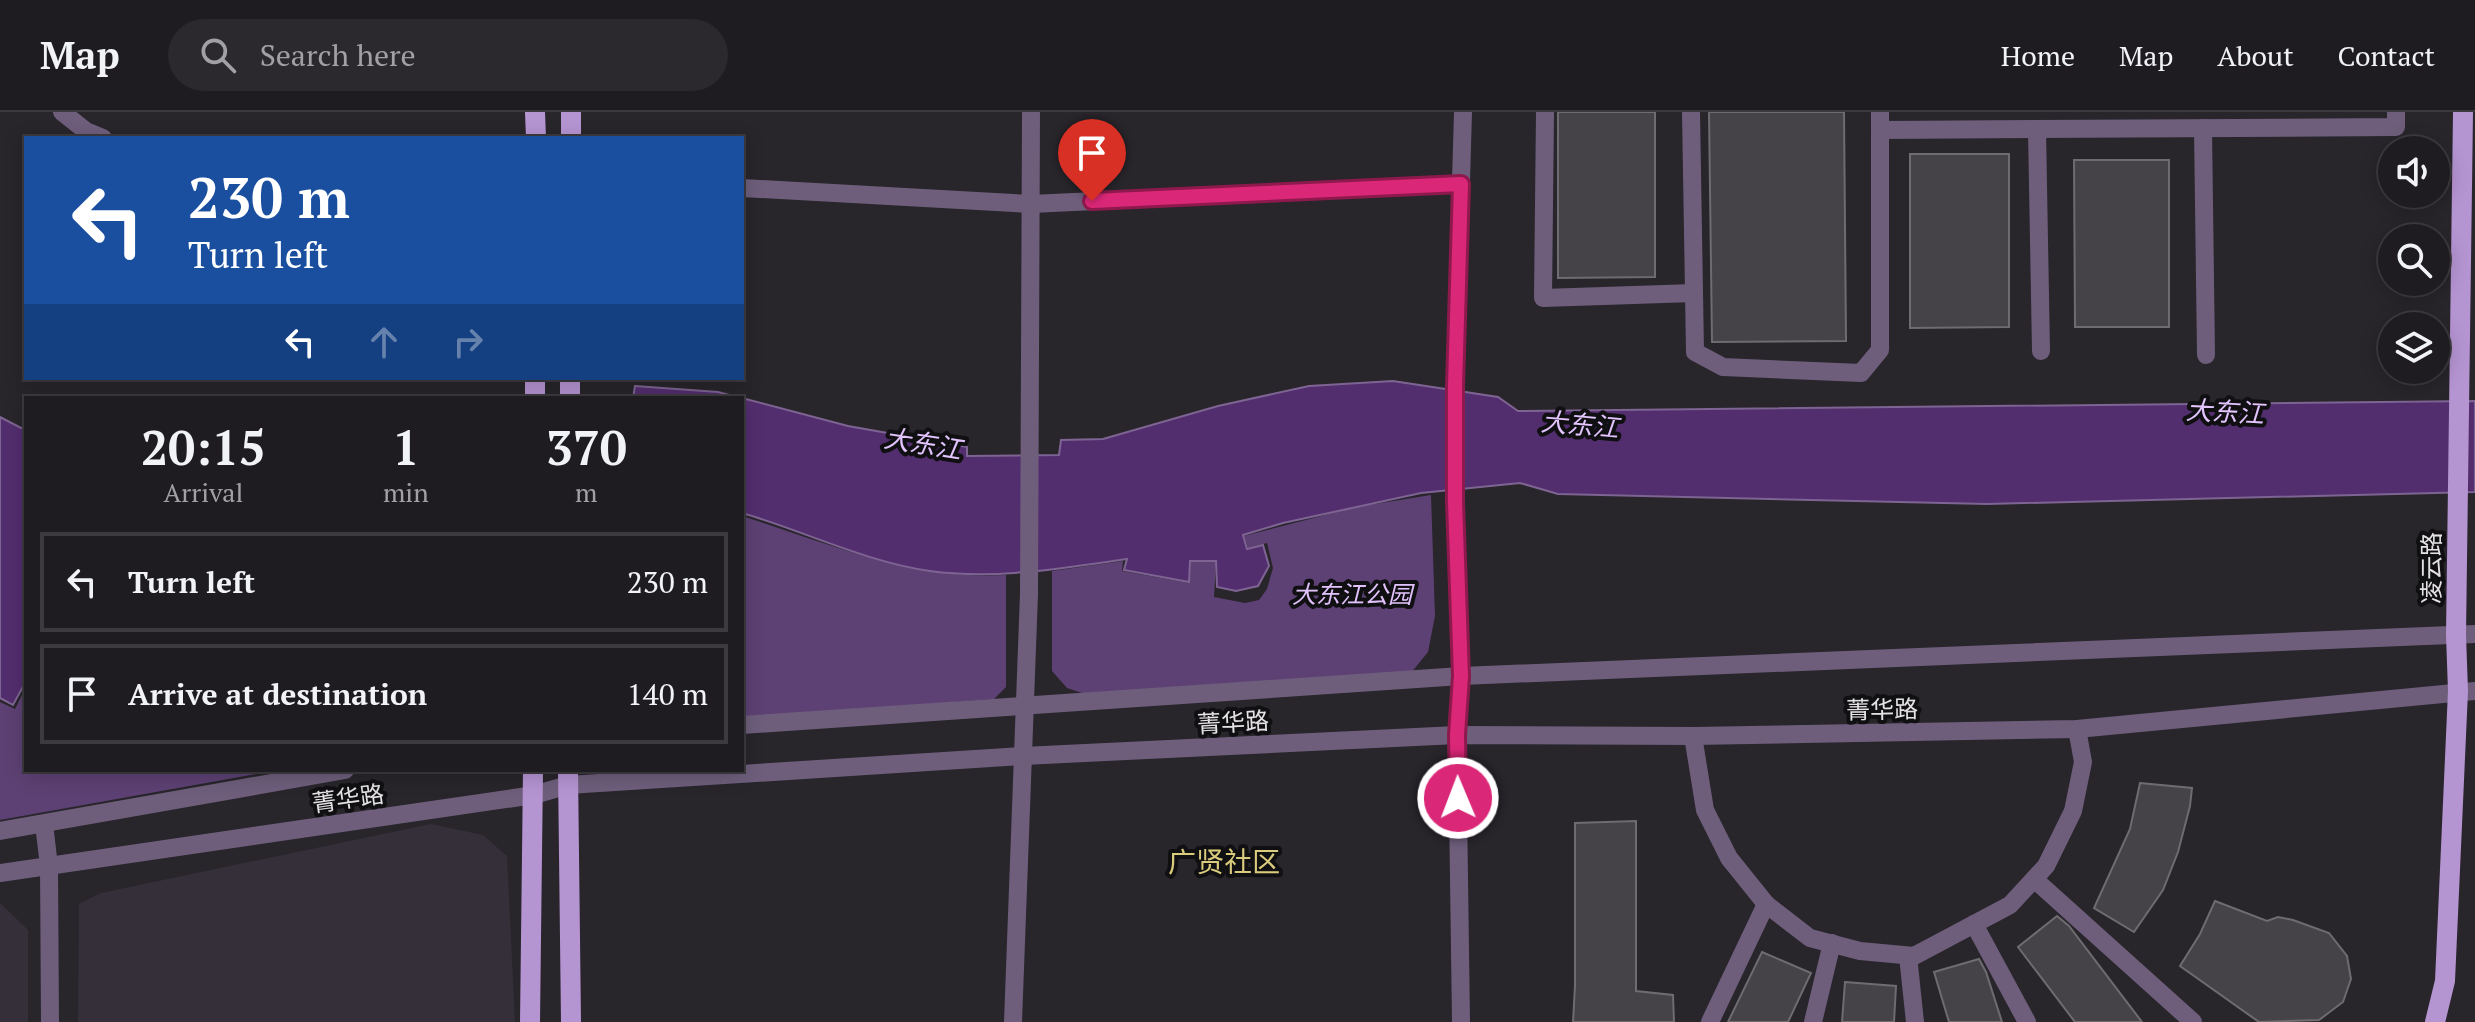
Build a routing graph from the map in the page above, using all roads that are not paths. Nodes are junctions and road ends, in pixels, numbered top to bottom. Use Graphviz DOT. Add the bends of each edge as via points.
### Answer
graph roads {
  1 [pos="62,112"];
  2 [pos="535,112"];
  3 [pos="571,112"];
  4 [pos="1031,112"];
  5 [pos="1463,112"];
  6 [pos="1545,112"];
  7 [pos="1691,112"];
  8 [pos="2396,112"];
  9 [pos="2463,112"];
  10 [pos="2115,120"];
  11 [pos="2275,120"];
  12 [pos="1880,121"];
  13 [pos="2203,128"];
  14 [pos="2037,129"];
  15 [pos="98,136"];
  16 [pos="536,136"];
  17 [pos="571,136"];
  18 [pos="1461,184"];
  19 [pos="744,188"];
  20 [pos="1031,204"];
  21 [pos="1694,293"];
  22 [pos="2041,351"];
  23 [pos="2206,355"];
  24 [pos="2466,634"];
  25 [pos="1461,676"];
  26 [pos="2467,691"];
  27 [pos="1025,705"];
  28 [pos="744,725"];
  29 [pos="2077,729"];
  30 [pos="1457,735"];
  31 [pos="1693,736"];
  32 [pos="1023,756"];
  33 [pos="744,769"];
  34 [pos="334,772"];
  35 [pos="533,772"];
  36 [pos="692,772"];
  37 [pos="568,778"];
  38 [pos="534,795"];
  39 [pos="44,824"];
  40 [pos="0,831"];
  41 [pos="49,866"];
  42 [pos="0,873"];
  43 [pos="2034,879"];
  44 [pos="1766,904"];
  45 [pos="1974,924"];
  46 [pos="1832,943"];
  47 [pos="1908,956"];
  48 [pos="50,1022"];
  49 [pos="530,1022"];
  50 [pos="571,1022"];
  51 [pos="1013,1022"];
  52 [pos="1461,1022"];
  53 [pos="1710,1022"];
  54 [pos="1813,1022"];
  55 [pos="1915,1022"];
  56 [pos="2027,1022"];
  57 [pos="2193,1022"];
  58 [pos="2435,1022"];
  1 -- 15 [label="street"];
  2 -- 16 [label="main road"];
  3 -- 17 [label="main road"];
  4 -- 20 [label="street"];
  5 -- 18 [label="street"];
  6 -- 21 [label="street" via="1543,298"];
  7 -- 21 [label="street"];
  8 -- 11 [label="street" via="2396,127"];
  9 -- 24 [label="main road, 凌云路" via="2458,494"];
  10 -- 13 [label="street"];
  10 -- 14 [label="street"];
  11 -- 13 [label="street"];
  12 -- 14 [label="street"];
  12 -- 21 [label="street" via="1880,350 1861,373 1723,367 1695,352"];
  13 -- 23 [label="street"];
  14 -- 22 [label="street"];
  18 -- 20 [label="street"];
  18 -- 25 [label="street" via="1455,386"];
  19 -- 20 [label="street"];
  20 -- 27 [label="street"];
  24 -- 25 [label="street"];
  24 -- 26 [label="main road, 凌云路"];
  25 -- 27 [label="street"];
  25 -- 30 [label="street"];
  26 -- 29 [label="street, 菁华路"];
  26 -- 58 [label="main road, 凌云路" via="2445,981"];
  27 -- 28 [label="street"];
  27 -- 32 [label="street"];
  29 -- 31 [label="street, 菁华路"];
  29 -- 43 [label="street" via="2083,762 2073,811"];
  30 -- 31 [label="street, 菁华路"];
  30 -- 32 [label="street, 菁华路"];
  30 -- 52 [label="street"];
  31 -- 44 [label="street" via="1705,810 1729,858"];
  32 -- 33 [label="street, 菁华路"];
  32 -- 51 [label="street"];
  34 -- 39 [label="street"];
  35 -- 38 [label="main road"];
  36 -- 37 [label="street, 菁华路"];
  37 -- 38 [label="street, 菁华路"];
  37 -- 50 [label="main road"];
  38 -- 41 [label="street, 菁华路"];
  38 -- 49 [label="main road"];
  39 -- 40 [label="street"];
  39 -- 41 [label="street"];
  41 -- 42 [label="street, 菁华路"];
  41 -- 48 [label="street"];
  43 -- 45 [label="street" via="2010,905"];
  43 -- 57 [label="street"];
  44 -- 46 [label="street" via="1810,938"];
  44 -- 53 [label="street"];
  45 -- 47 [label="street"];
  45 -- 56 [label="street"];
  46 -- 47 [label="street"];
  46 -- 54 [label="street"];
  47 -- 55 [label="street"];
}
